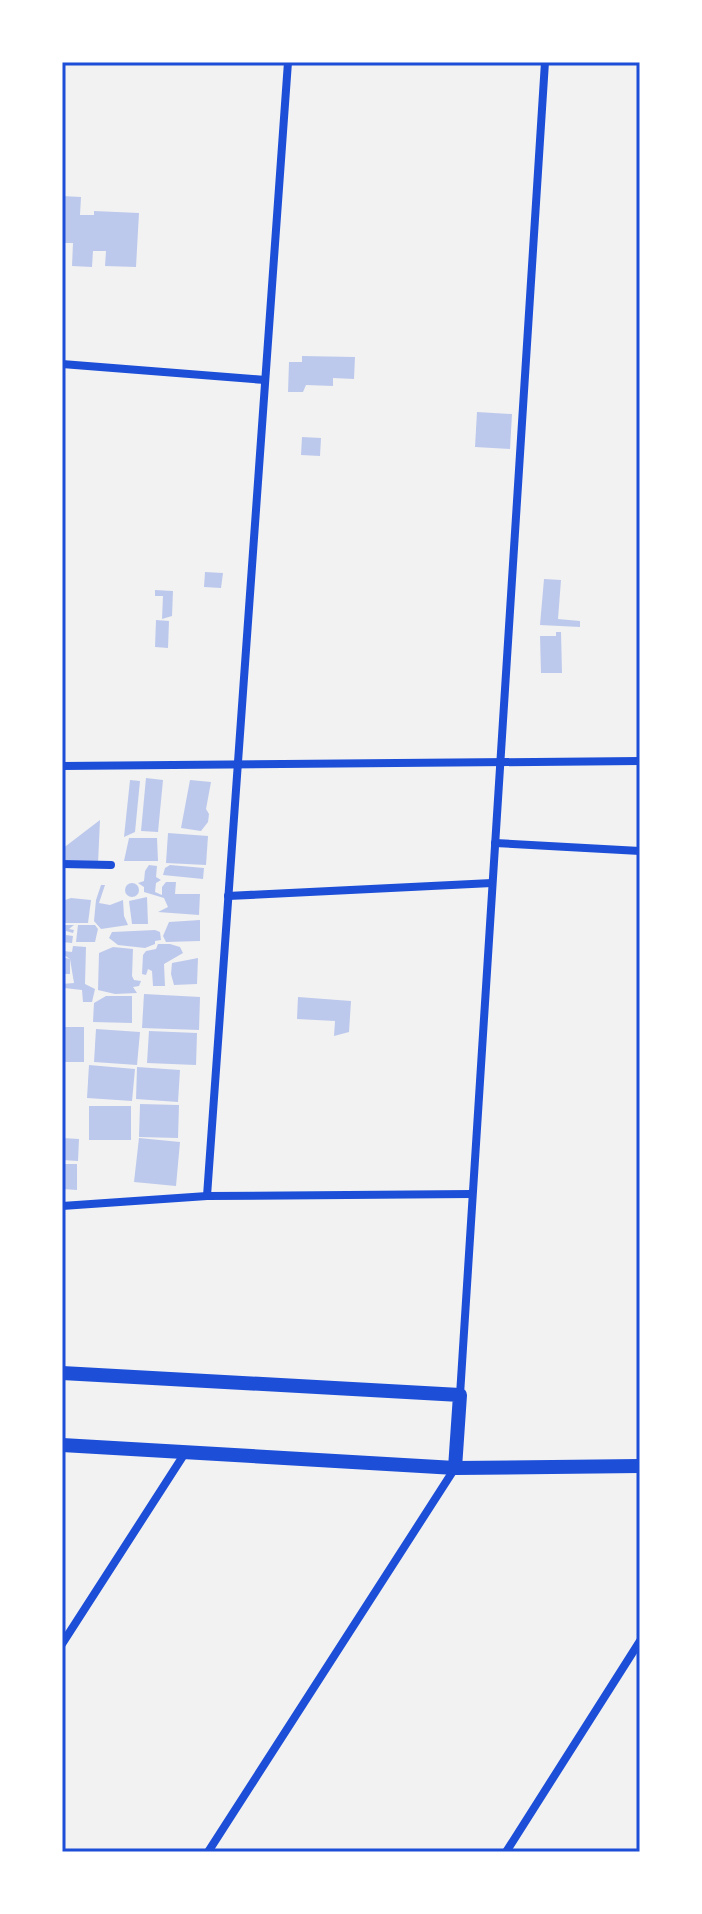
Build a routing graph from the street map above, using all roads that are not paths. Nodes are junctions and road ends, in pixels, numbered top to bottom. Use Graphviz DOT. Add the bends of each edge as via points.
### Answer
graph roads {
  1 [pos="288,62"];
  2 [pos="545,62"];
  3 [pos="62,364"];
  4 [pos="265,380"];
  5 [pos="640,761"];
  6 [pos="501,762"];
  7 [pos="238,765"];
  8 [pos="62,766"];
  9 [pos="495,843"];
  10 [pos="640,851"];
  11 [pos="62,864"];
  12 [pos="111,865"];
  13 [pos="492,883"];
  14 [pos="228,896"];
  15 [pos="472,1194"];
  16 [pos="207,1196"];
  17 [pos="62,1206"];
  18 [pos="62,1373"];
  19 [pos="460,1395"];
  20 [pos="62,1445"];
  21 [pos="185,1452"];
  22 [pos="640,1466"];
  23 [pos="455,1468"];
  24 [pos="640,1641"];
  25 [pos="62,1644"];
  26 [pos="208,1852"];
  27 [pos="506,1852"];
  1 -- 4 [label="street"];
  2 -- 6 [label="street"];
  3 -- 4 [label="street"];
  4 -- 7 [label="street"];
  5 -- 6 [label="street"];
  6 -- 7 [label="street"];
  6 -- 9 [label="street"];
  7 -- 8 [label="street"];
  7 -- 14 [label="street"];
  9 -- 10 [label="street"];
  9 -- 13 [label="street"];
  11 -- 12 [label="street"];
  13 -- 14 [label="street"];
  13 -- 15 [label="street"];
  14 -- 16 [label="street"];
  15 -- 16 [label="street"];
  15 -- 19 [label="street"];
  16 -- 17 [label="street"];
  18 -- 19 [label="street"];
  19 -- 23 [label="street"];
  20 -- 21 [label="street"];
  21 -- 23 [label="street"];
  21 -- 25 [label="street"];
  22 -- 23 [label="street"];
  23 -- 26 [label="street"];
  24 -- 27 [label="street"];
}
